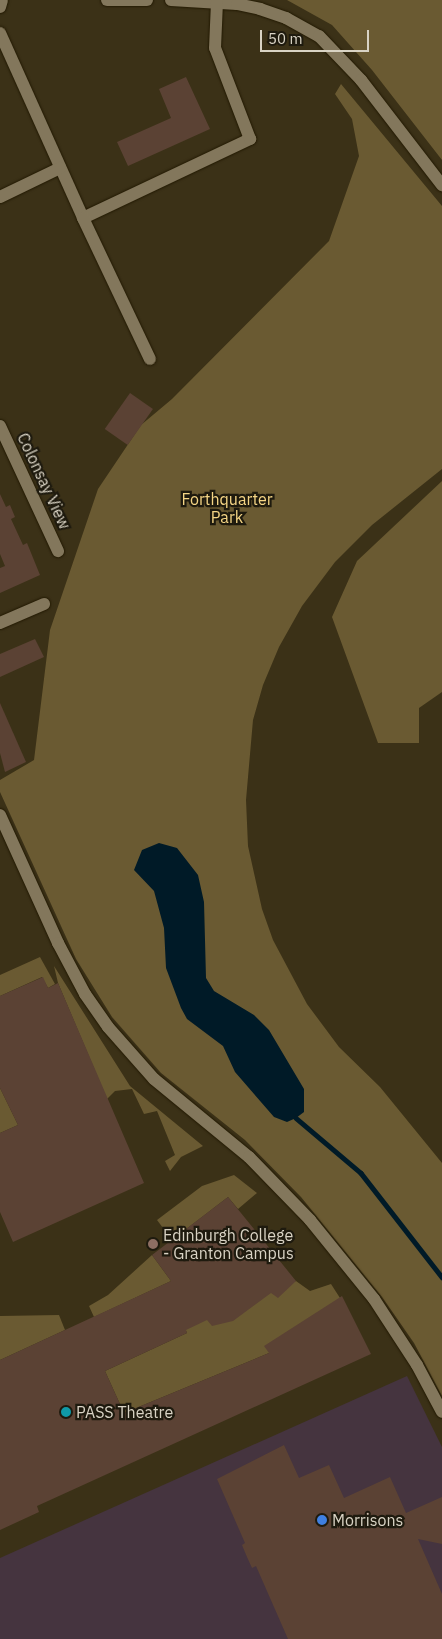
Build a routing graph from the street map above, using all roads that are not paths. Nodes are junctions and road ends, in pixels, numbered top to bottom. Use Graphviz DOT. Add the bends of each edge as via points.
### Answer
graph roads {
  1 [pos="2,0"];
  2 [pos="107,0"];
  3 [pos="147,0"];
  4 [pos="172,0"];
  5 [pos="217,2"];
  6 [pos="0,7"];
  7 [pos="0,33"];
  8 [pos="60,168"];
  9 [pos="442,185"];
  10 [pos="0,196"];
  11 [pos="83,218"];
  12 [pos="150,359"];
  13 [pos="0,426"];
  14 [pos="58,551"];
  15 [pos="44,604"];
  16 [pos="0,623"];
  17 [pos="0,815"];
  18 [pos="442,1412"];
  1 -- 6 [label="street"];
  2 -- 3 [label="street"];
  4 -- 5 [label="street"];
  5 -- 9 [label="street" via="237,4 286,18 319,36 360,80"];
  5 -- 11 [label="street" via="215,48 250,139"];
  7 -- 8 [label="street"];
  8 -- 10 [label="street"];
  8 -- 11 [label="street"];
  11 -- 12 [label="street"];
  13 -- 14 [label="street, Colonsay View"];
  15 -- 16 [label="street"];
  17 -- 18 [label="street" via="71,969 108,1027 154,1079 249,1157 322,1234 374,1299 417,1365"];
}
